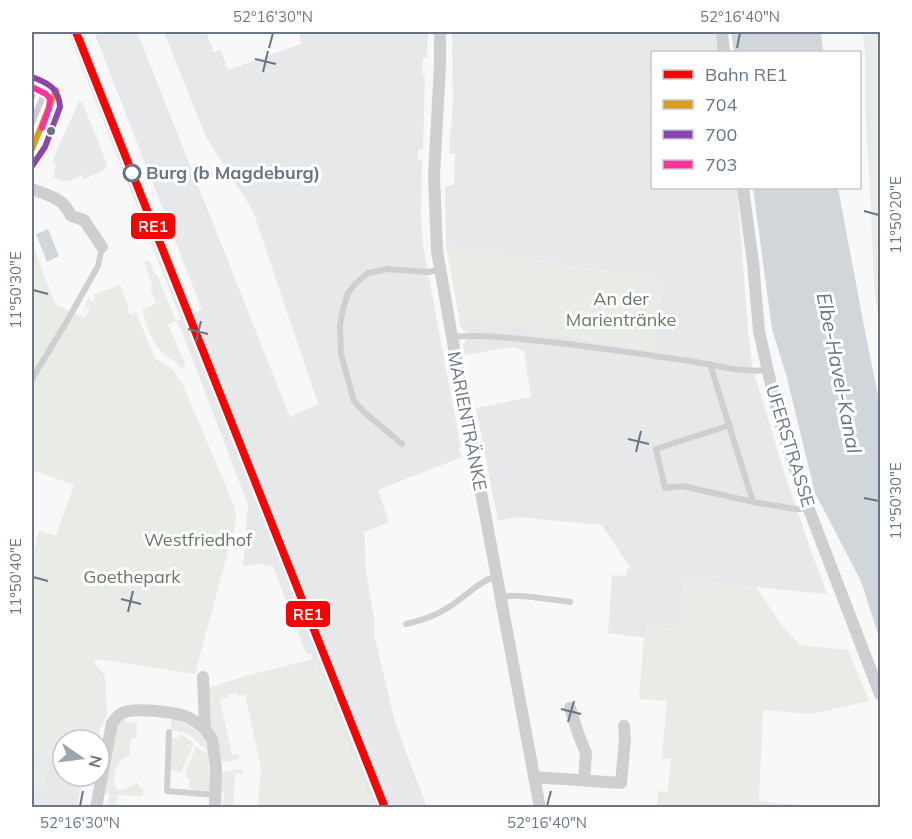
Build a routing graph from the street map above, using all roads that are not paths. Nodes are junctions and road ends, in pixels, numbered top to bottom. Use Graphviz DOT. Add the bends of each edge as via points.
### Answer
graph roads {
  1 [pos="440,32"];
  2 [pos="722,32"];
  3 [pos="724,51"];
  4 [pos="32,77"];
  5 [pos="39,80"];
  6 [pos="48,84"];
  7 [pos="56,90"];
  8 [pos="32,98"];
  9 [pos="32,123"];
  10 [pos="32,149"];
  11 [pos="32,166"];
  12 [pos="32,189"];
  13 [pos="743,189"];
  14 [pos="102,247"];
  15 [pos="440,270"];
  16 [pos="452,337"];
  17 [pos="710,364"];
  18 [pos="767,370"];
  19 [pos="32,379"];
  20 [pos="730,425"];
  21 [pos="402,444"];
  22 [pos="753,502"];
  23 [pos="809,509"];
  24 [pos="496,576"];
  25 [pos="501,597"];
  26 [pos="570,602"];
  27 [pos="406,624"];
  28 [pos="202,677"];
  29 [pos="880,694"];
  30 [pos="570,708"];
  31 [pos="624,726"];
  32 [pos="206,729"];
  33 [pos="170,732"];
  34 [pos="534,777"];
  35 [pos="584,780"];
  36 [pos="216,801"];
  37 [pos="96,807"];
  38 [pos="540,807"];
  1 -- 15 [label="street, MARIENTRÄNKE" via="434,176"];
  2 -- 3 [label="street"];
  4 -- 5 [label="lane"];
  5 -- 6 [label="lane"];
  5 -- 8 [label="lane"];
  6 -- 7 [label="lane"];
  6 -- 9 [label="lane"];
  7 -- 10 [label="lane"];
  7 -- 11 [label="lane" via="60,107"];
  12 -- 14 [label="street" via="59,199 71,216 84,220"];
  13 -- 18 [label="street, UFERSTRASSE" via="758,325"];
  14 -- 19 [label="lane" via="98,266"];
  15 -- 16 [label="street, MARIENTRÄNKE"];
  15 -- 21 [label="lane" via="387,269 368,273 348,293 342,309 341,354 354,401"];
  16 -- 17 [label="lane" via="588,346"];
  16 -- 24 [label="street, MARIENTRÄNKE"];
  17 -- 18 [label="lane" via="753,372"];
  17 -- 20 [label="lane"];
  18 -- 23 [label="street, UFERSTRASSE"];
  20 -- 22 [label="lane"];
  20 -- 22 [label="lane" via="656,449 665,488 683,486"];
  22 -- 23 [label="lane"];
  23 -- 29 [label="street, UFERSTRASSE"];
  24 -- 25 [label="street, MARIENTRÄNKE"];
  24 -- 27 [label="lane" via="448,608"];
  25 -- 26 [label="lane"];
  25 -- 34 [label="street, MARIENTRÄNKE"];
  28 -- 32 [label="street"];
  30 -- 35 [label="street" via="586,753"];
  31 -- 35 [label="street" via="621,783"];
  32 -- 36 [label="street" via="214,749"];
  32 -- 37 [label="street" via="192,719 167,712 135,710 118,715 112,723"];
  33 -- 36 [label="lane" via="167,791"];
  34 -- 35 [label="street"];
  34 -- 38 [label="street, MARIENTRÄNKE"];
}
